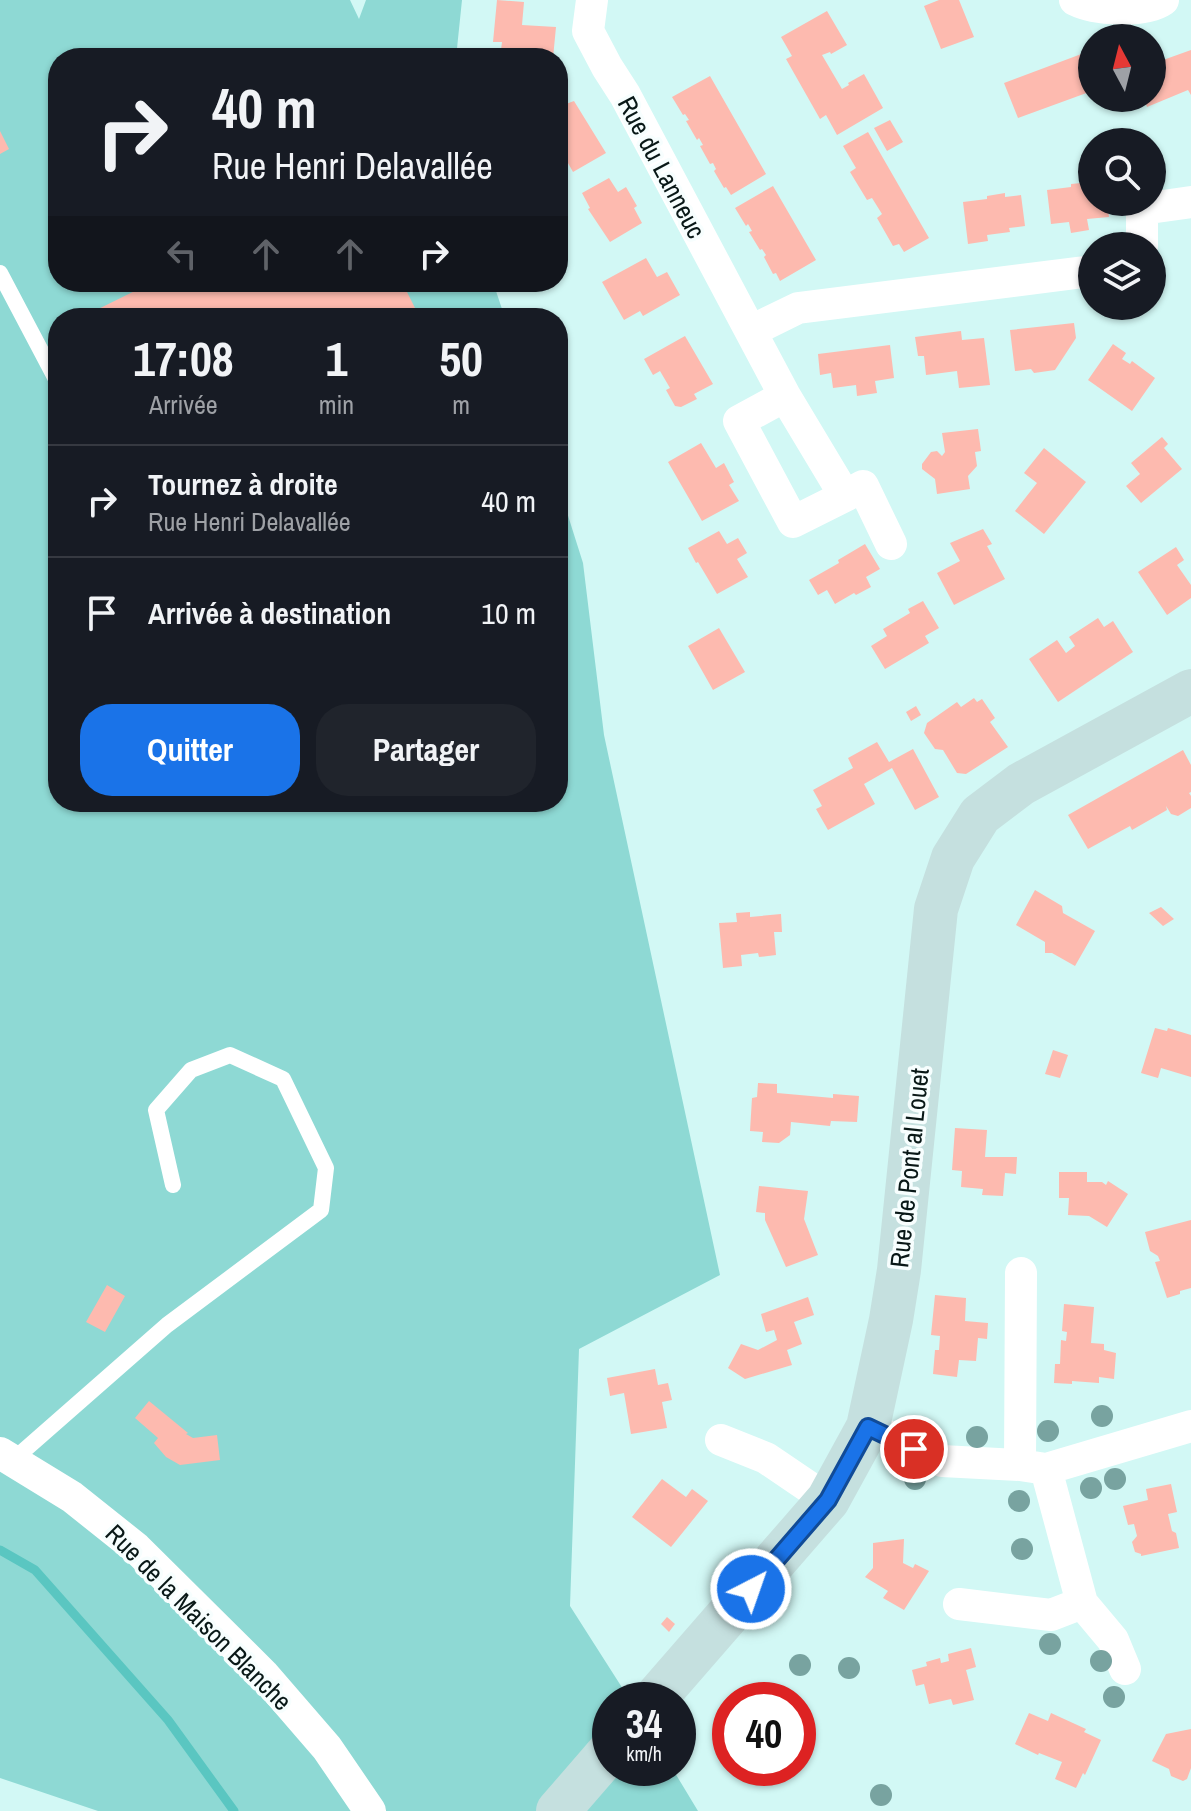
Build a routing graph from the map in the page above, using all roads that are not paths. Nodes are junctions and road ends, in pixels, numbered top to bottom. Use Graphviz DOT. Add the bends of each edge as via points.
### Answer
graph roads {
  1 [pos="592,0"];
  2 [pos="1075,0"];
  3 [pos="1163,0"];
  4 [pos="1191,202"];
  5 [pos="1142,232"];
  6 [pos="0,273"];
  7 [pos="1078,273"];
  8 [pos="751,331"];
  9 [pos="48,364"];
  10 [pos="785,396"];
  11 [pos="845,496"];
  12 [pos="891,544"];
  13 [pos="1191,691"];
  14 [pos="173,1185"];
  15 [pos="1021,1273"];
  16 [pos="1191,1426"];
  17 [pos="868,1427"];
  18 [pos="721,1440"];
  19 [pos="6,1457"];
  20 [pos="1033,1467"];
  21 [pos="828,1500"];
  22 [pos="1082,1603"];
  23 [pos="959,1604"];
  24 [pos="1125,1669"];
  25 [pos="670,1682"];
  26 [pos="592,1772"];
  27 [pos="370,1811"];
  28 [pos="558,1811"];
  1 -- 8 [label="street, Rue du Lanneuc" via="588,31"];
  2 -- 3 [label="street" via="1114,9"];
  4 -- 5 [label="street" via="1142,209"];
  6 -- 9 [label="lane"];
  7 -- 8 [label="street" via="798,308"];
  8 -- 10 [label="street, Rue du Lanneuc"];
  10 -- 11 [label="street, Rue du Lanneuc"];
  10 -- 11 [label="street" via="739,421 793,522"];
  11 -- 12 [label="street" via="863,486"];
  13 -- 17 [label="street, Rue de Pont al Louet" via="1021,784 980,815 953,858 936,909 899,1270"];
  14 -- 19 [label="lane" via="156,1110 191,1070 230,1055 283,1079 326,1168 321,1210 167,1325"];
  15 -- 20 [label="street"];
  16 -- 20 [label="street"];
  17 -- 20 [label="street" via="942,1461"];
  17 -- 21 [label="street, Rue de Pont al Louet"];
  18 -- 21 [label="street" via="766,1458"];
  19 -- 27 [label="street, Rue de la Maison Blanche" via="72,1497 136,1548 263,1674 327,1748"];
  20 -- 22 [label="street"];
  21 -- 25 [label="street, Rue de Pont al Louet"];
  22 -- 23 [label="street" via="1051,1615"];
  22 -- 24 [label="street" via="1113,1640"];
  26 -- 28 [label="street"];
}
